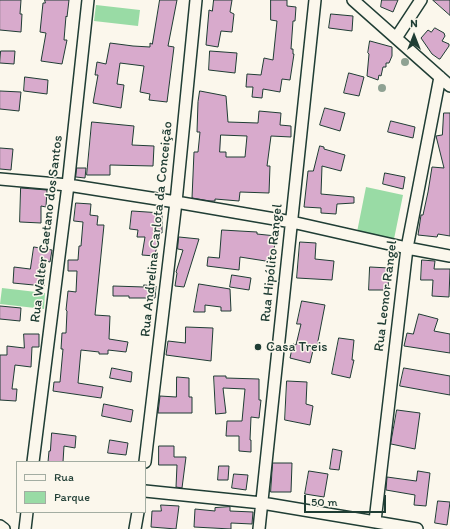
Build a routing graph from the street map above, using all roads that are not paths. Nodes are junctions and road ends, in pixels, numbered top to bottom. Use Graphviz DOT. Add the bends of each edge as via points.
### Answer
graph roads {
  1 [pos="88,0"];
  2 [pos="196,0"];
  3 [pos="315,0"];
  4 [pos="421,0"];
  5 [pos="357,1"];
  6 [pos="396,38"];
  7 [pos="440,77"];
  8 [pos="450,86"];
  9 [pos="0,179"];
  10 [pos="68,186"];
  11 [pos="176,202"];
  12 [pos="292,222"];
  13 [pos="407,248"];
  14 [pos="450,256"];
  15 [pos="33,461"];
  16 [pos="145,461"];
  17 [pos="146,491"];
  18 [pos="262,503"];
  19 [pos="27,513"];
  20 [pos="138,513"];
  21 [pos="375,521"];
  22 [pos="0,526"];
  23 [pos="4,529"];
  24 [pos="25,529"];
  25 [pos="135,529"];
  26 [pos="259,529"];
  27 [pos="417,529"];
  1 -- 10 [label="street, Rua Walter Caetano dos Santos"];
  2 -- 11 [label="street, Rua Andrelina Carlota da Conceição"];
  3 -- 12 [label="street, Rua Hipólito Rangel"];
  4 -- 6 [label="street"];
  5 -- 6 [label="street"];
  6 -- 7 [label="street"];
  7 -- 8 [label="street"];
  7 -- 13 [label="street, Rua Leonor Rangel"];
  9 -- 10 [label="street"];
  10 -- 11 [label="street"];
  10 -- 15 [label="street, Rua Walter Caetano dos Santos"];
  11 -- 12 [label="street"];
  11 -- 16 [label="street, Rua Andrelina Carlota da Conceição"];
  12 -- 13 [label="street"];
  12 -- 18 [label="street, Rua Hipólito Rangel"];
  13 -- 14 [label="street"];
  13 -- 21 [label="street, Rua Leonor Rangel"];
  17 -- 18 [label="street"];
  18 -- 21 [label="street"];
  18 -- 26 [label="street, Rua Hipólito Rangel"];
  19 -- 24 [label="street"];
  20 -- 25 [label="street"];
  21 -- 27 [label="street"];
  22 -- 23 [label="street"];
}
